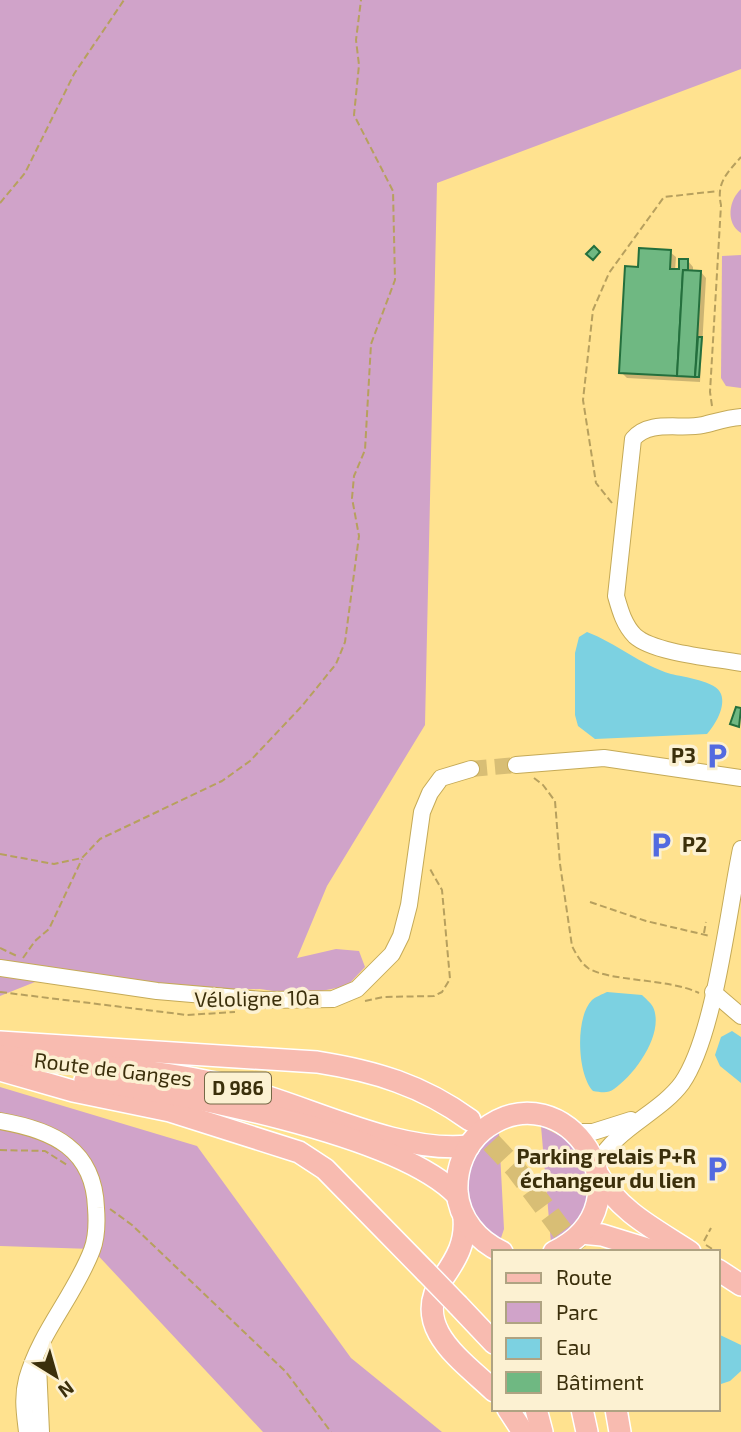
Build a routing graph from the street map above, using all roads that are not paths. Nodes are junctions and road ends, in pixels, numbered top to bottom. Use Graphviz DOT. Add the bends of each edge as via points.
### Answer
graph roads {
  1 [pos="741,417"];
  2 [pos="741,663"];
  3 [pos="516,765"];
  4 [pos="471,769"];
  5 [pos="741,778"];
  6 [pos="741,849"];
  7 [pos="0,968"];
  8 [pos="712,995"];
  9 [pos="741,1016"];
  10 [pos="0,1042"];
  11 [pos="0,1056"];
  12 [pos="0,1070"];
  13 [pos="643,1115"];
  14 [pos="470,1120"];
  15 [pos="0,1121"];
  16 [pos="575,1132"];
  17 [pos="469,1146"];
  18 [pos="597,1170"];
  19 [pos="457,1195"];
  20 [pos="464,1218"];
  21 [pos="567,1245"];
  22 [pos="499,1250"];
  23 [pos="651,1250"];
  24 [pos="687,1250"];
  25 [pos="720,1271"];
  26 [pos="720,1285"];
  27 [pos="741,1285"];
  28 [pos="741,1298"];
  29 [pos="492,1341"];
  30 [pos="38,1351"];
  31 [pos="492,1389"];
  32 [pos="509,1411"];
  33 [pos="537,1411"];
  34 [pos="582,1411"];
  35 [pos="617,1411"];
  36 [pos="27,1432"];
  37 [pos="41,1432"];
  38 [pos="523,1432"];
  39 [pos="542,1432"];
  40 [pos="587,1432"];
  41 [pos="620,1432"];
  1 -- 2 [label="street" via="640,430 633,439 616,596 623,620 636,637 666,649"];
  3 -- 5 [label="street" via="604,758"];
  4 -- 7 [label="street" via="441,778 430,793 422,812 410,905 401,936 392,954 357,989 333,999 214,997"];
  6 -- 8 [label="street"];
  8 -- 9 [label="street"];
  8 -- 13 [label="street" via="691,1068 679,1086"];
  10 -- 14 [label="main road" via="341,1066 402,1081 430,1093"];
  11 -- 17 [label="main road, Route de Ganges / D 986" via="154,1072 237,1088 403,1140 438,1147"];
  12 -- 19 [label="main road, Route de Ganges / D 986" via="131,1086 268,1116 378,1149 447,1184"];
  12 -- 29 [label="main road, bridge" via="170,1111 299,1152 325,1169"];
  13 -- 16 [label="street" via="604,1129"];
  13 -- 18 [label="street" via="607,1148"];
  15 -- 30 [label="street" via="43,1131 71,1149 89,1170 96,1198 92,1249"];
  16 -- 17 [label="main road" via="544,1116 514,1116 487,1128"];
  16 -- 18 [label="main road" via="588,1147"];
  17 -- 19 [label="main road" via="458,1169"];
  18 -- 21 [label="main road" via="593,1216"];
  18 -- 24 [label="main road" via="616,1200"];
  19 -- 20 [label="main road"];
  20 -- 22 [label="main road" via="476,1235"];
  20 -- 31 [label="main road" via="463,1243 434,1290 434,1322 448,1349"];
  21 -- 23 [label="main road" via="602,1235"];
  25 -- 27 [label="main road"];
  26 -- 28 [label="main road"];
  30 -- 36 [label="street" via="25,1389"];
  30 -- 37 [label="street"];
  32 -- 38 [label="main road"];
  33 -- 39 [label="main road"];
  34 -- 40 [label="main road"];
  35 -- 41 [label="main road"];
}
